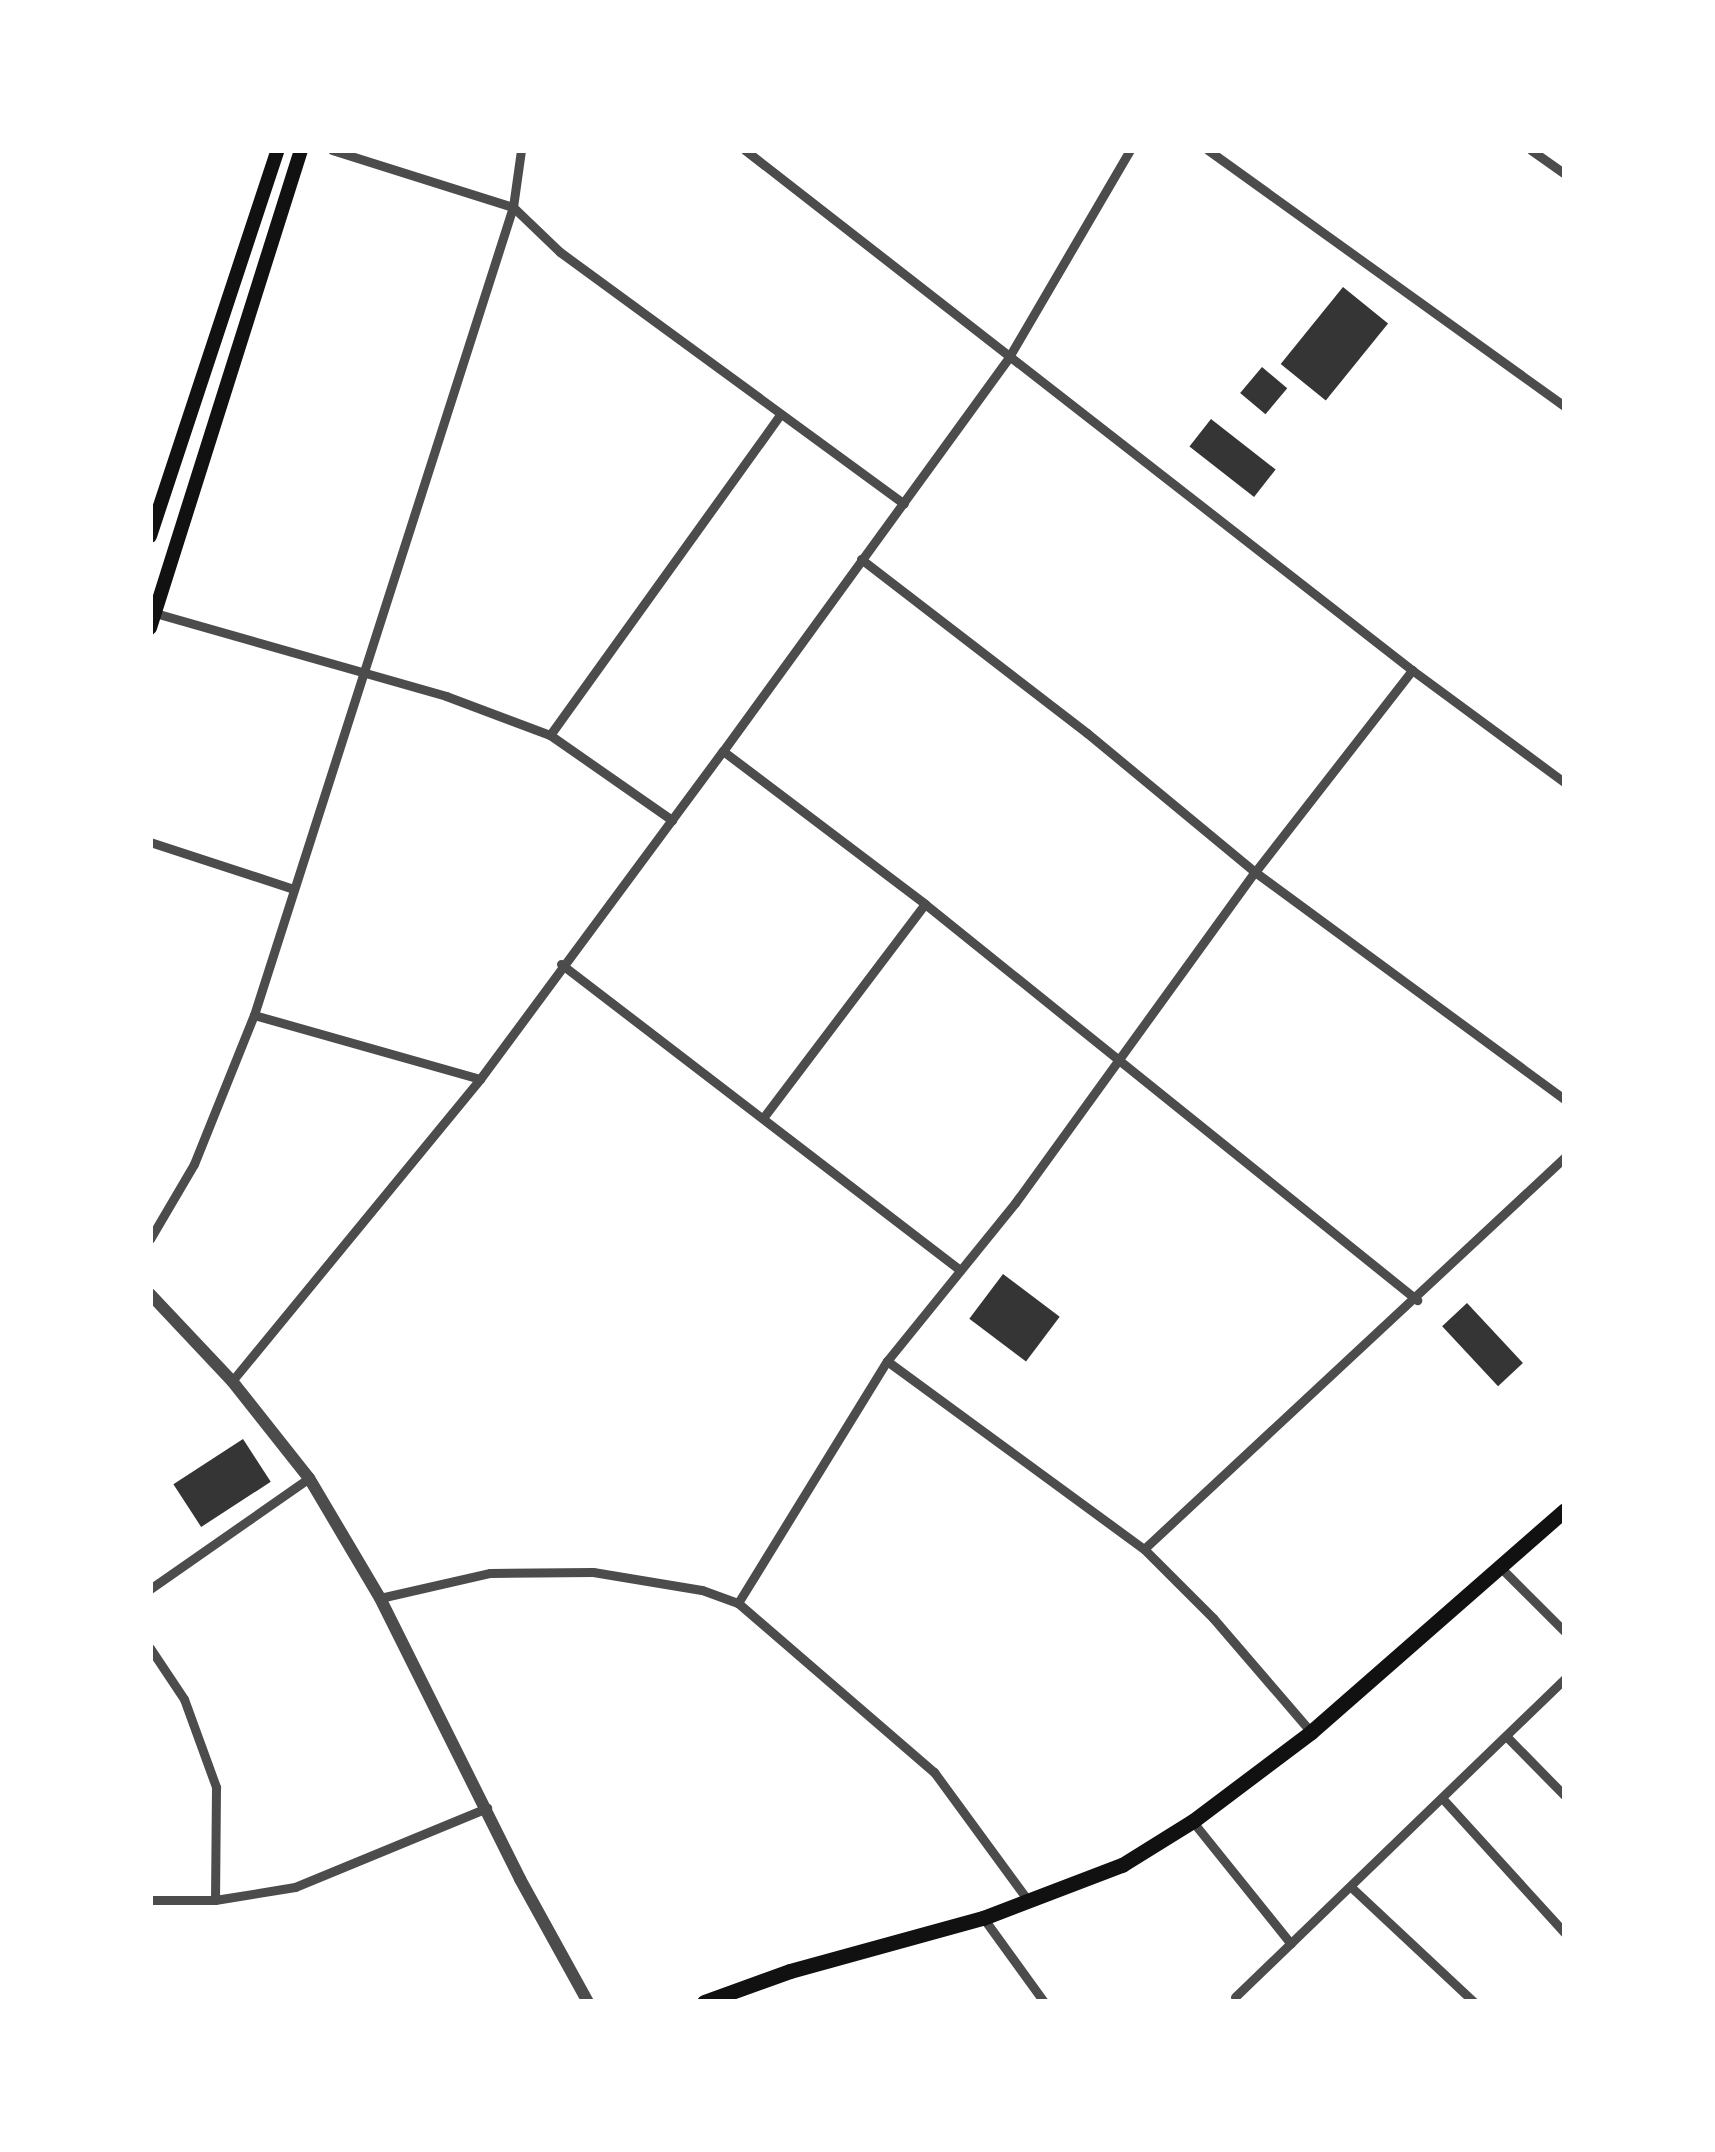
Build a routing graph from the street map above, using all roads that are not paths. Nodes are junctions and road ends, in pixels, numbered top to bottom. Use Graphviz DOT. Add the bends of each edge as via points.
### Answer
graph roads {
  1 [pos="278,150"];
  2 [pos="301,150"];
  3 [pos="332,150"];
  4 [pos="521,150"];
  5 [pos="745,150"];
  6 [pos="1130,150"];
  7 [pos="1208,150"];
  8 [pos="1531,150"];
  9 [pos="1565,174"];
  10 [pos="513,207"];
  11 [pos="1009,357"];
  12 [pos="1565,407"];
  13 [pos="782,414"];
  14 [pos="904,503"];
  15 [pos="150,536"];
  16 [pos="861,559"];
  17 [pos="153,620"];
  18 [pos="1412,670"];
  19 [pos="363,671"];
  20 [pos="550,735"];
  21 [pos="723,751"];
  22 [pos="1565,783"];
  23 [pos="672,820"];
  24 [pos="150,842"];
  25 [pos="1256,872"];
  26 [pos="294,889"];
  27 [pos="925,904"];
  28 [pos="561,964"];
  29 [pos="254,1015"];
  30 [pos="1118,1060"];
  31 [pos="480,1079"];
  32 [pos="1565,1100"];
  33 [pos="763,1118"];
  34 [pos="1565,1157"];
  35 [pos="150,1239"];
  36 [pos="960,1270"];
  37 [pos="150,1294"];
  38 [pos="1417,1300"];
  39 [pos="886,1360"];
  40 [pos="232,1381"];
  41 [pos="309,1478"];
  42 [pos="1565,1510"];
  43 [pos="1144,1549"];
  44 [pos="1502,1569"];
  45 [pos="150,1589"];
  46 [pos="380,1598"];
  47 [pos="738,1603"];
  48 [pos="1565,1632"];
  49 [pos="150,1648"];
  50 [pos="1565,1678"];
  51 [pos="1311,1732"];
  52 [pos="1507,1737"];
  53 [pos="1565,1796"];
  54 [pos="1442,1798"];
  55 [pos="487,1808"];
  56 [pos="1193,1821"];
  57 [pos="1351,1887"];
  58 [pos="150,1900"];
  59 [pos="215,1900"];
  60 [pos="1029,1902"];
  61 [pos="983,1918"];
  62 [pos="1565,1933"];
  63 [pos="1291,1944"];
  64 [pos="1236,2000"];
  65 [pos="588,2002"];
  66 [pos="704,2002"];
  67 [pos="1044,2002"];
  68 [pos="1474,2002"];
  1 -- 15 [label="main road"];
  2 -- 17 [label="main road"];
  3 -- 10 [label="street"];
  4 -- 10 [label="street"];
  5 -- 11 [label="street"];
  6 -- 11 [label="street"];
  7 -- 12 [label="street"];
  8 -- 9 [label="street"];
  10 -- 13 [label="street" via="560,252"];
  10 -- 19 [label="street"];
  11 -- 14 [label="street"];
  11 -- 18 [label="street"];
  13 -- 14 [label="street"];
  13 -- 20 [label="street"];
  14 -- 16 [label="street"];
  16 -- 21 [label="street"];
  16 -- 25 [label="street"];
  17 -- 19 [label="street"];
  18 -- 22 [label="street"];
  18 -- 25 [label="street"];
  19 -- 20 [label="street"];
  19 -- 26 [label="street"];
  20 -- 23 [label="street"];
  21 -- 23 [label="street"];
  21 -- 27 [label="street"];
  23 -- 28 [label="street"];
  24 -- 26 [label="street"];
  25 -- 30 [label="street"];
  25 -- 32 [label="street"];
  26 -- 29 [label="street"];
  27 -- 30 [label="street"];
  27 -- 33 [label="street"];
  28 -- 31 [label="street"];
  28 -- 33 [label="street"];
  29 -- 31 [label="street"];
  29 -- 35 [label="street" via="194,1164"];
  30 -- 36 [label="street"];
  30 -- 38 [label="street"];
  31 -- 40 [label="street"];
  33 -- 36 [label="street"];
  34 -- 38 [label="street"];
  36 -- 39 [label="street"];
  37 -- 40 [label="street"];
  38 -- 43 [label="street"];
  39 -- 43 [label="street"];
  39 -- 47 [label="street"];
  40 -- 41 [label="street"];
  41 -- 45 [label="street"];
  41 -- 46 [label="street"];
  42 -- 44 [label="main road"];
  43 -- 51 [label="street"];
  44 -- 48 [label="street"];
  44 -- 51 [label="main road"];
  46 -- 47 [label="street" via="490,1573 593,1572"];
  46 -- 55 [label="street"];
  47 -- 60 [label="street" via="934,1772"];
  49 -- 59 [label="street" via="184,1699 216,1786"];
  50 -- 52 [label="street"];
  51 -- 56 [label="main road"];
  52 -- 53 [label="street"];
  52 -- 54 [label="street"];
  54 -- 57 [label="street"];
  54 -- 62 [label="street"];
  55 -- 59 [label="street" via="295,1887"];
  55 -- 65 [label="street"];
  56 -- 60 [label="main road" via="1122,1865"];
  56 -- 63 [label="street"];
  57 -- 63 [label="street"];
  57 -- 68 [label="street"];
  58 -- 59 [label="street"];
  60 -- 61 [label="main road"];
  61 -- 66 [label="main road"];
  61 -- 67 [label="street"];
  63 -- 64 [label="street"];
}
